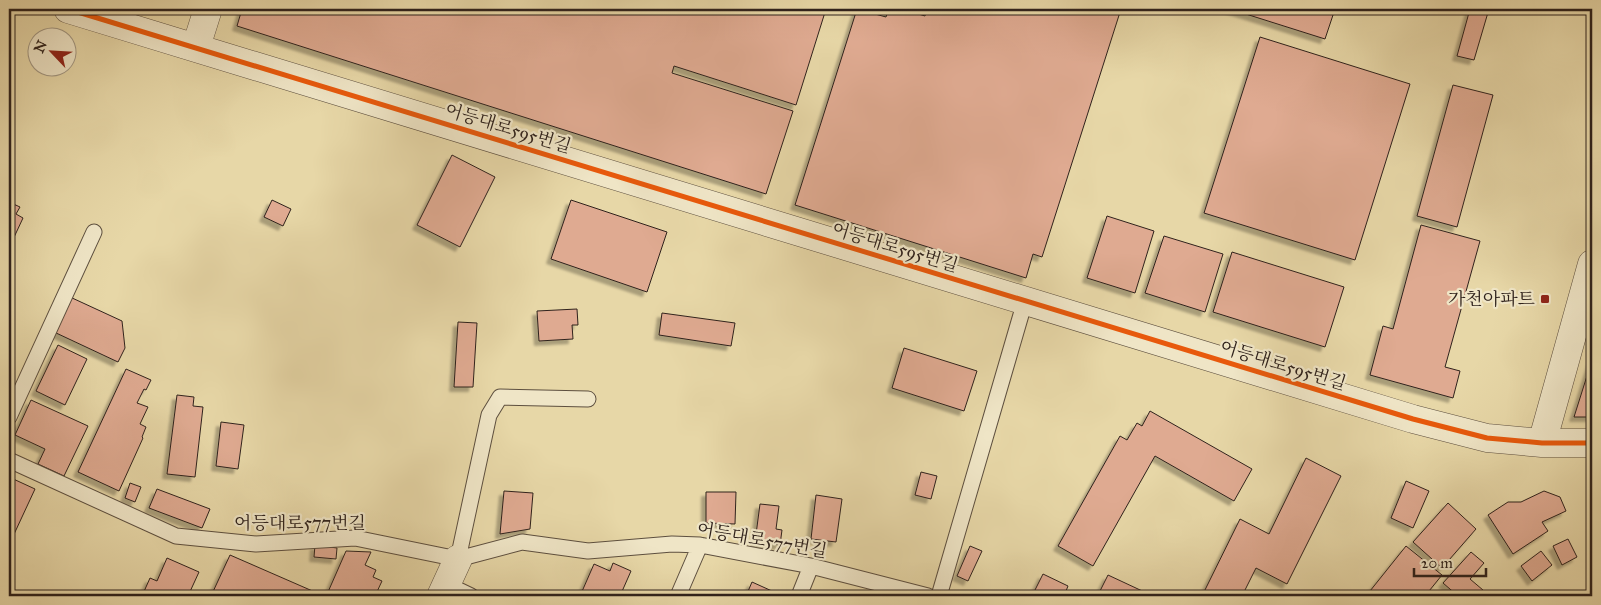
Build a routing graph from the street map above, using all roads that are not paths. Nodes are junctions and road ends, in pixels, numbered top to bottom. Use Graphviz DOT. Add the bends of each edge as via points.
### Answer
graph roads {
  1 [pos="68,9"];
  2 [pos="208,9"];
  3 [pos="196,47"];
  4 [pos="94,232"];
  5 [pos="1592,264"];
  6 [pos="1025,301"];
  7 [pos="588,399"];
  8 [pos="9,417"];
  9 [pos="1542,442"];
  10 [pos="1592,443"];
  11 [pos="9,460"];
  12 [pos="700,545"];
  13 [pos="458,559"];
  14 [pos="811,566"];
  15 [pos="444,590"];
  16 [pos="471,596"];
  17 [pos="678,596"];
  18 [pos="799,596"];
  19 [pos="928,596"];
  20 [pos="939,596"];
  1 -- 3 [label="street, 어등대로595번길"];
  2 -- 3 [label="street"];
  3 -- 6 [label="street, 어등대로595번길"];
  4 -- 8 [label="lane"];
  5 -- 9 [label="street"];
  6 -- 9 [label="street, 어등대로595번길" via="1413,419 1488,438"];
  6 -- 20 [label="lane"];
  7 -- 13 [label="lane" via="500,397 489,415"];
  9 -- 10 [label="street, 어등대로595번길"];
  11 -- 13 [label="lane, 어등대로577번길" via="176,536 256,544 354,538"];
  12 -- 13 [label="lane, 어등대로577번길" via="588,551 522,542"];
  12 -- 14 [label="lane, 어등대로577번길"];
  12 -- 17 [label="lane"];
  13 -- 15 [label="street"];
  14 -- 18 [label="lane"];
  14 -- 19 [label="lane, 어등대로577번길"];
  15 -- 16 [label="lane"];
}
